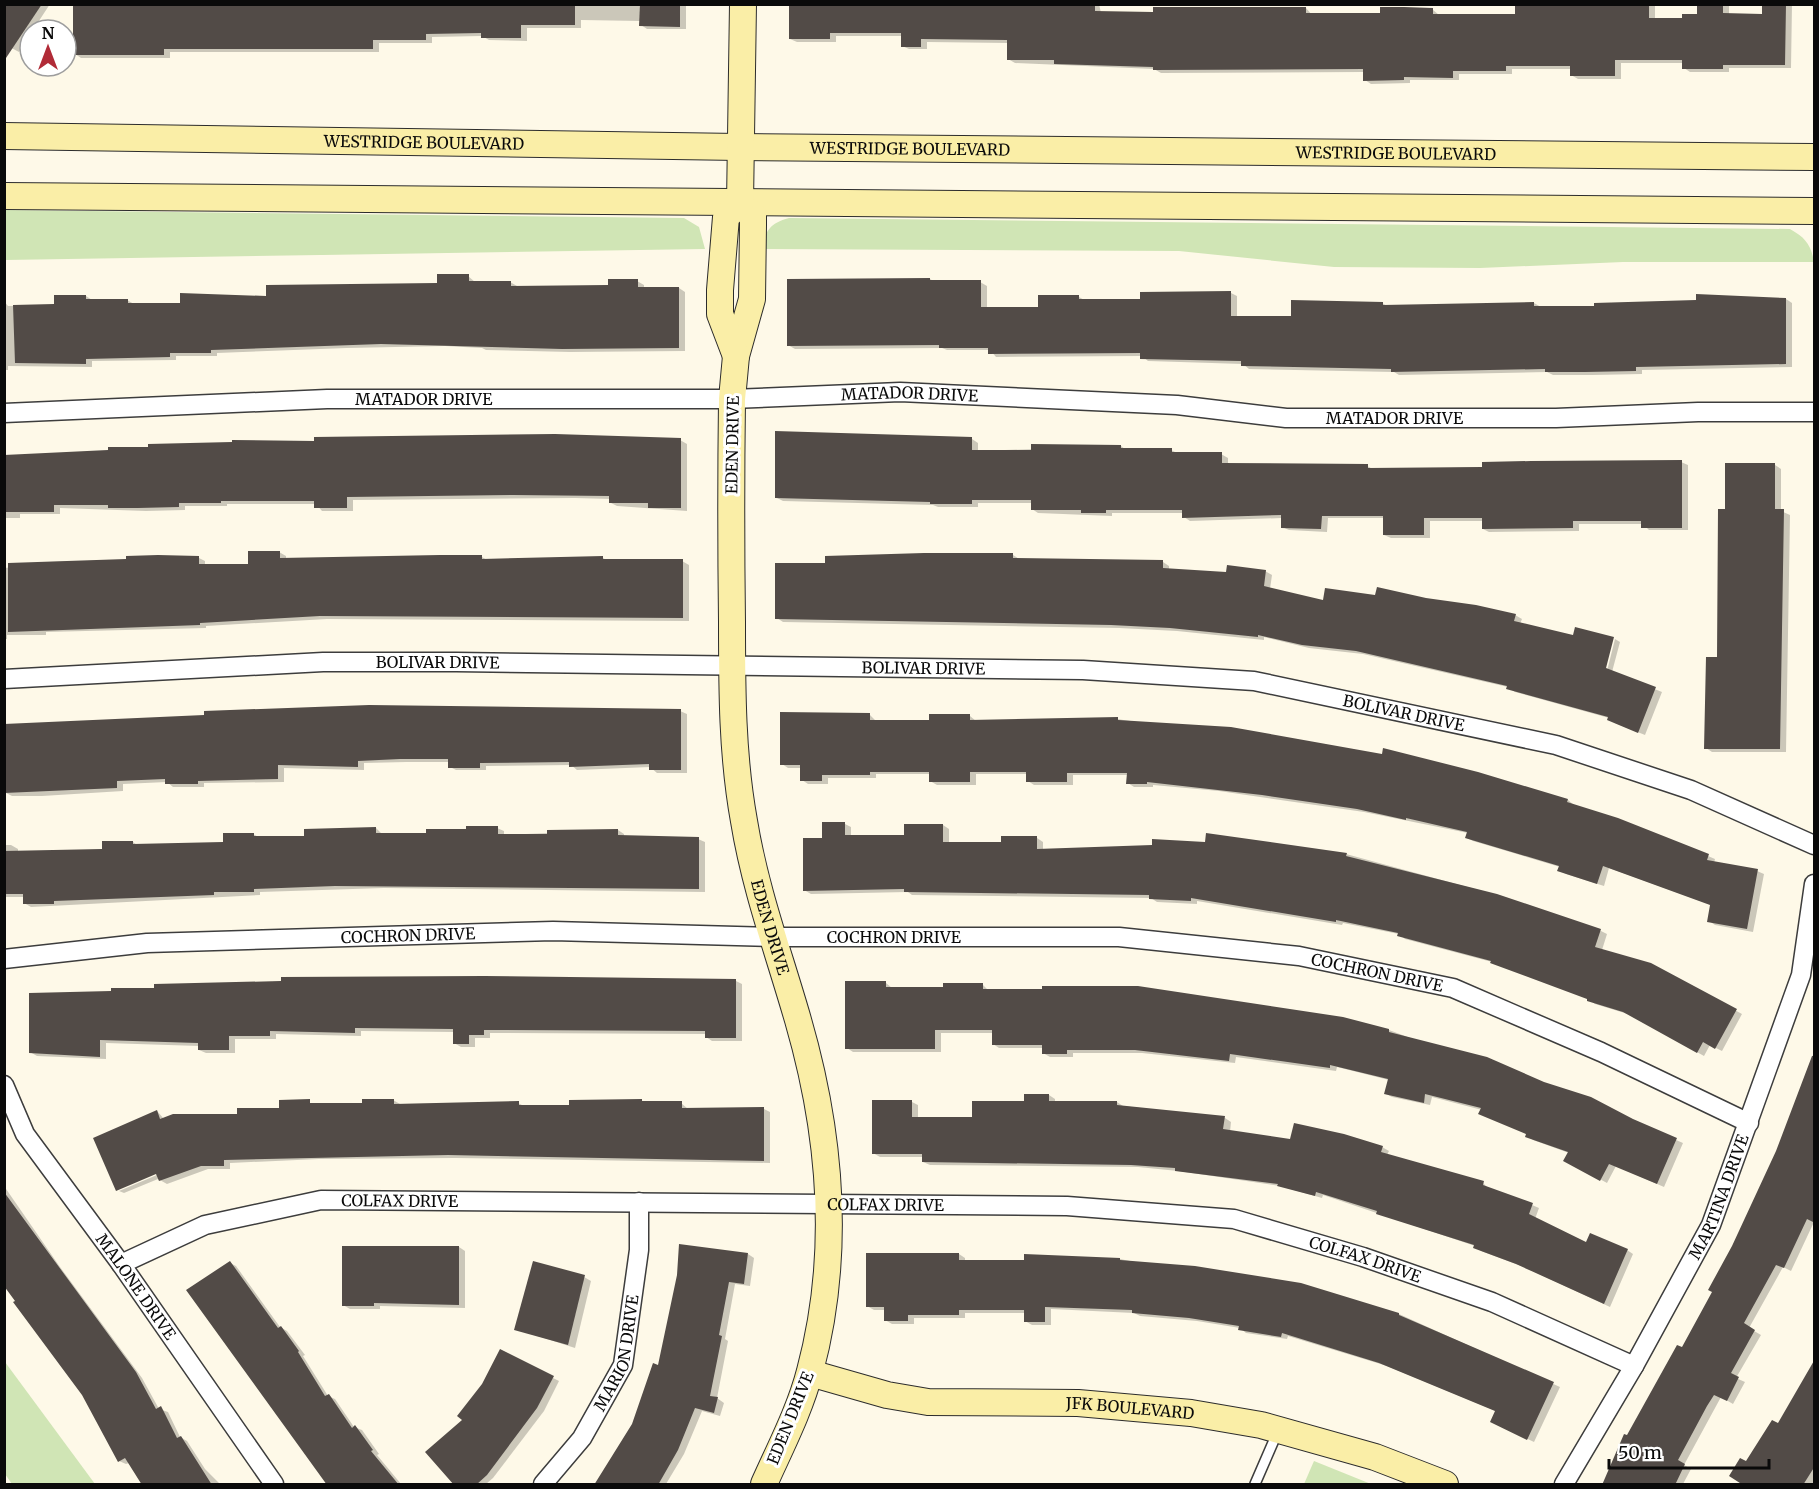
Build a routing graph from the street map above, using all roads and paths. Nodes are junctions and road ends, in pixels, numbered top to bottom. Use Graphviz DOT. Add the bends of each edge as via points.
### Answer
graph roads {
  1 [pos="743,4"];
  2 [pos="4,136"];
  3 [pos="739,147"];
  4 [pos="1815,157"];
  5 [pos="4,196"];
  6 [pos="740,203"];
  7 [pos="1815,212"];
  8 [pos="732,399"];
  9 [pos="1815,412"];
  10 [pos="4,413"];
  11 [pos="732,664"];
  12 [pos="4,680"];
  13 [pos="1815,845"];
  14 [pos="1815,884"];
  15 [pos="772,937"];
  16 [pos="4,959"];
  17 [pos="4,1085"];
  18 [pos="1749,1123"];
  19 [pos="639,1202"];
  20 [pos="829,1204"];
  21 [pos="121,1264"];
  22 [pos="1634,1366"];
  23 [pos="810,1373"];
  24 [pos="1278,1429"];
  25 [pos="273,1485"];
  26 [pos="543,1485"];
  27 [pos="764,1485"];
  28 [pos="1255,1485"];
  29 [pos="1445,1485"];
  30 [pos="1564,1485"];
  1 -- 3 [label="main road, EDEN DRIVE"];
  2 -- 3 [label="main road, WESTRIDGE BOULEVARD"];
  3 -- 4 [label="main road, WESTRIDGE BOULEVARD"];
  3 -- 6 [label="main road, EDEN DRIVE"];
  5 -- 6 [label="main road"];
  6 -- 7 [label="main road"];
  6 -- 8 [label="main road, EDEN DRIVE" via="753,214 752,299 736,356"];
  8 -- 9 [label="street, MATADOR DRIVE" via="900,392 1177,405 1286,418 1556,418"];
  8 -- 10 [label="street, MATADOR DRIVE" via="327,399"];
  8 -- 11 [label="main road, EDEN DRIVE"];
  11 -- 12 [label="street, BOLIVAR DRIVE" via="323,662"];
  11 -- 13 [label="street, BOLIVAR DRIVE" via="1083,670 1254,681 1556,745 1691,790"];
  11 -- 15 [label="main road, EDEN DRIVE" via="732,737 744,823"];
  14 -- 18 [label="street, MARTINA DRIVE" via="1801,975"];
  15 -- 16 [label="street, COCHRON DRIVE" via="552,931 366,936 147,944"];
  15 -- 18 [label="street, COCHRON DRIVE" via="1119,937 1299,956 1453,988 1601,1052"];
  15 -- 20 [label="main road, EDEN DRIVE" via="819,1105"];
  17 -- 21 [label="street, MALONE DRIVE" via="25,1134"];
  18 -- 22 [label="street, MARTINA DRIVE" via="1711,1225"];
  19 -- 20 [label="street, COLFAX DRIVE"];
  19 -- 21 [label="street, COLFAX DRIVE" via="321,1200 205,1225"];
  19 -- 26 [label="street, MARION DRIVE" via="639,1250 623,1365 582,1438"];
  20 -- 22 [label="street, COLFAX DRIVE" via="1067,1206 1234,1219 1363,1257 1492,1302"];
  20 -- 23 [label="main road, EDEN DRIVE" via="824,1291"];
  21 -- 25 [label="street, MALONE DRIVE"];
  22 -- 30 [label="street, MARTINA DRIVE"];
  23 -- 24 [label="main road, JFK BOULEVARD" via="928,1402 1078,1403 1191,1413"];
  23 -- 27 [label="main road, EDEN DRIVE"];
  24 -- 28 [label="lane"];
  24 -- 29 [label="main road, JFK BOULEVARD" via="1375,1457"];
}
